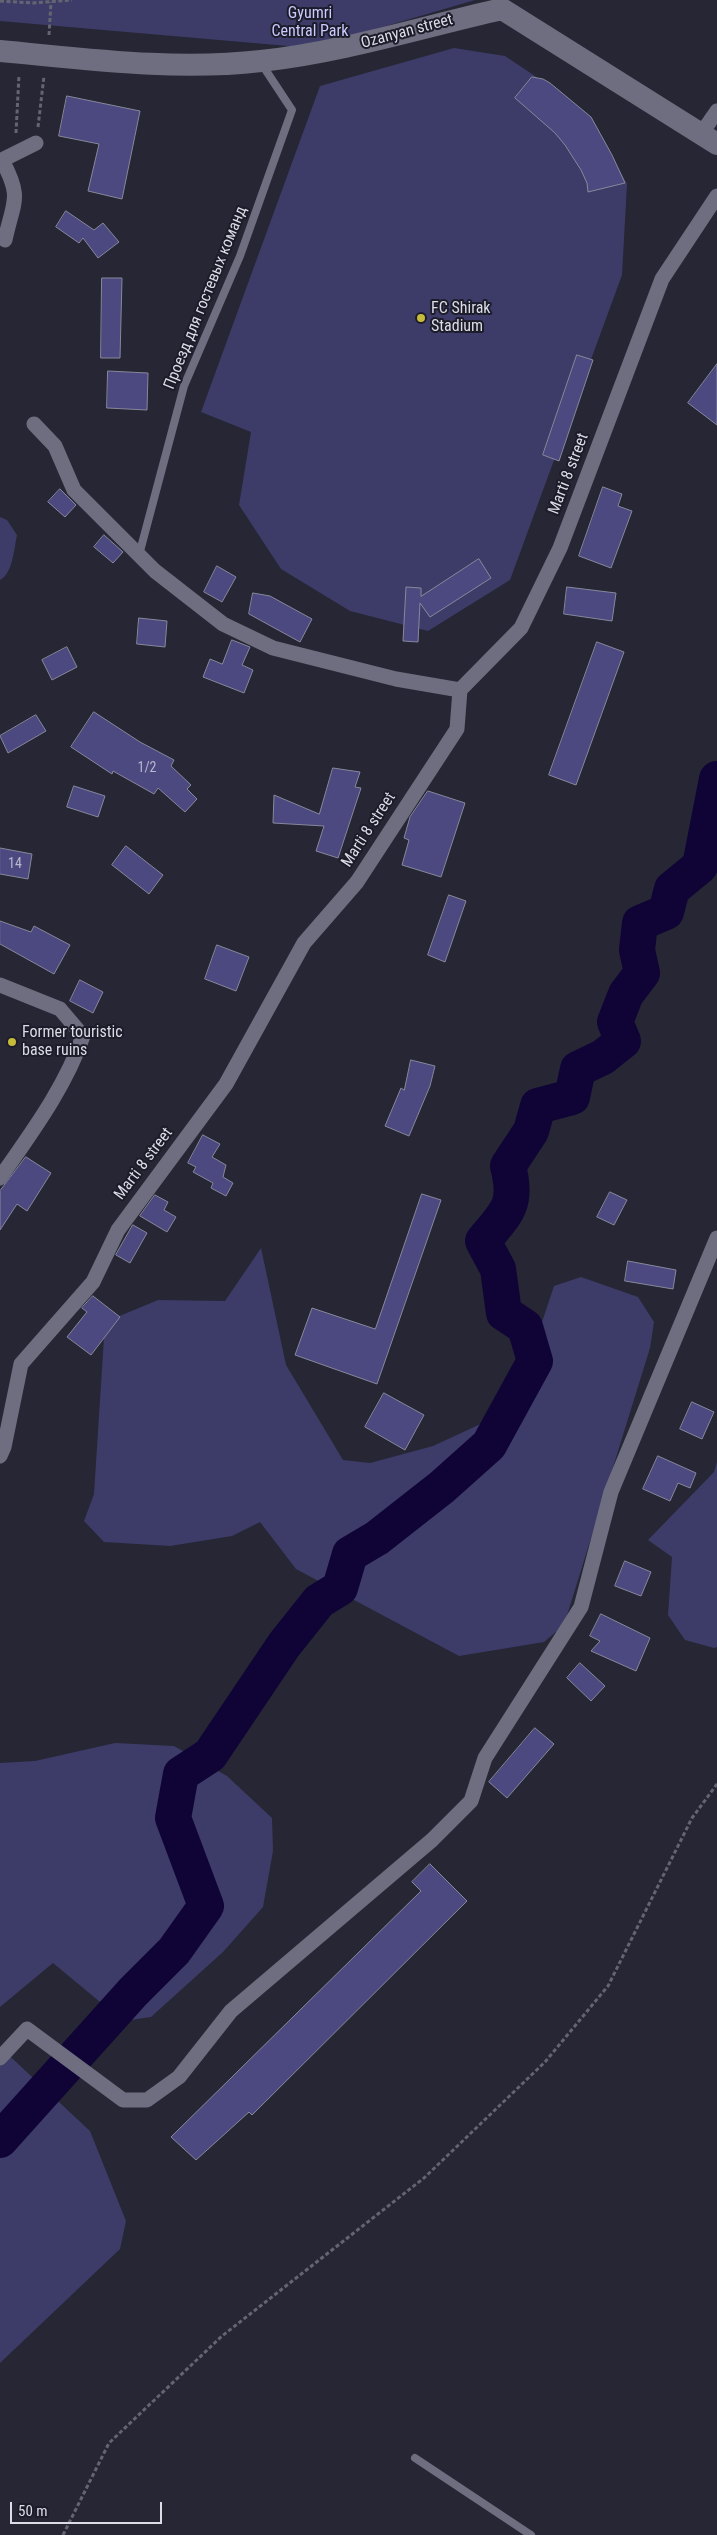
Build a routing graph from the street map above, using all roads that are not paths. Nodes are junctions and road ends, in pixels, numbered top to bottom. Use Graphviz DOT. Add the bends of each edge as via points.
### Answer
graph roads {
  1 [pos="0,51"];
  2 [pos="260,61"];
  3 [pos="717,111"];
  4 [pos="709,139"];
  5 [pos="36,142"];
  6 [pos="5,158"];
  7 [pos="717,196"];
  8 [pos="5,240"];
  9 [pos="34,424"];
  10 [pos="139,555"];
  11 [pos="460,690"];
  12 [pos="0,984"];
  13 [pos="0,1178"];
  14 [pos="717,1238"];
  15 [pos="0,1456"];
  16 [pos="0,2058"];
  17 [pos="415,2458"];
  18 [pos="531,2535"];
  1 -- 2 [label="main road, Ozanyan street" via="133,64"];
  2 -- 4 [label="main road, Ozanyan street" via="345,48 502,9"];
  2 -- 10 [label="lane, Проезд для гостевых команд" via="292,110 240,256 184,386"];
  3 -- 4 [label="street"];
  5 -- 6 [label="street"];
  6 -- 8 [label="street" via="15,183 16,201"];
  7 -- 11 [label="street, Marti 8 street" via="662,279 560,548 521,628"];
  9 -- 10 [label="street" via="55,446 74,490"];
  10 -- 11 [label="street" via="223,624 273,648 396,679"];
  11 -- 15 [label="street, Marti 8 street" via="457,729 357,882 304,943 226,1084 118,1230 93,1282 21,1364"];
  12 -- 13 [label="street" via="60,1008 83,1036 76,1057 45,1112"];
  14 -- 16 [label="street" via="611,1492 581,1607 485,1758 471,1801 432,1840 230,2011 179,2077 147,2100 123,2100 28,2029"];
  17 -- 18 [label="lane"];
}
